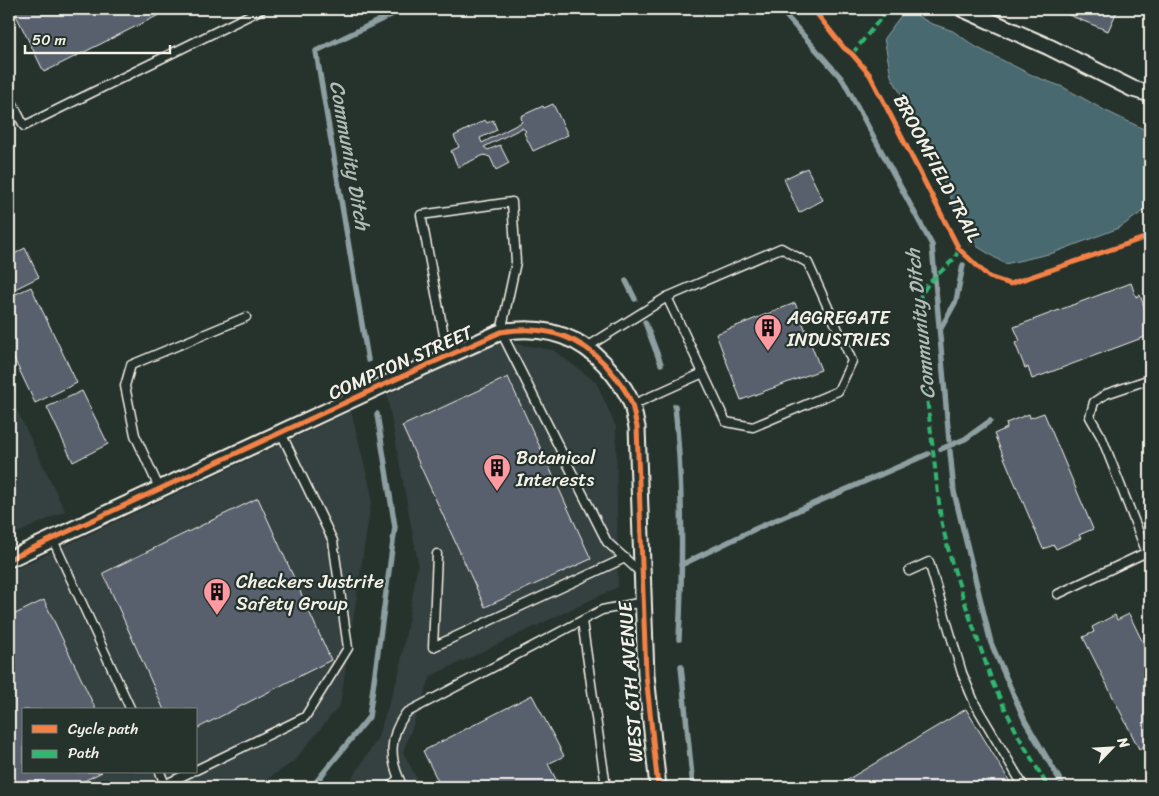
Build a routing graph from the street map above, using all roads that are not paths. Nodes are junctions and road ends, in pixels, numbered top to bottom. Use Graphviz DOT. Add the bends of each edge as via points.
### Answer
graph roads {
  1 [pos="262,9"];
  2 [pos="964,9"];
  3 [pos="1150,94"];
  4 [pos="9,96"];
  5 [pos="667,297"];
  6 [pos="246,317"];
  7 [pos="501,332"];
  8 [pos="587,348"];
  9 [pos="448,356"];
  10 [pos="703,373"];
  11 [pos="1150,379"];
  12 [pos="632,405"];
  13 [pos="281,433"];
  14 [pos="160,490"];
  15 [pos="53,540"];
  16 [pos="1147,552"];
  17 [pos="437,554"];
  18 [pos="625,558"];
  19 [pos="9,560"];
  20 [pos="1150,561"];
  21 [pos="908,571"];
  22 [pos="642,574"];
  23 [pos="1058,594"];
  24 [pos="643,602"];
  25 [pos="582,621"];
  26 [pos="130,708"];
  27 [pos="198,769"];
  28 [pos="187,774"];
  29 [pos="398,779"];
  30 [pos="163,786"];
  31 [pos="389,787"];
  32 [pos="403,787"];
  33 [pos="606,787"];
  34 [pos="658,787"];
  35 [pos="1024,787"];
  1 -- 4 [label="lane" via="24,126"];
  2 -- 3 [label="street" via="1133,89"];
  5 -- 8 [label="lane"];
  5 -- 10 [label="lane"];
  5 -- 10 [label="lane" via="781,248 808,264 852,362 838,392 753,427 726,422"];
  6 -- 14 [label="lane" via="131,366 125,386 135,435"];
  7 -- 8 [label="street, COMPTON STREET" via="544,330"];
  7 -- 9 [label="street, COMPTON STREET"];
  7 -- 9 [label="lane" via="516,262 512,202 421,215"];
  7 -- 18 [label="lane" via="607,542"];
  8 -- 12 [label="street, COMPTON STREET" via="603,361 624,388"];
  9 -- 13 [label="street, COMPTON STREET"];
  10 -- 12 [label="lane"];
  11 -- 16 [label="lane" via="1106,394 1094,402 1090,417 1102,438"];
  12 -- 22 [label="street, COMPTON STREET" via="636,428"];
  13 -- 14 [label="street, COMPTON STREET"];
  13 -- 27 [label="lane" via="333,541 348,648 305,717"];
  14 -- 15 [label="street, COMPTON STREET"];
  15 -- 19 [label="street, COMPTON STREET"];
  15 -- 26 [label="lane"];
  16 -- 20 [label="lane"];
  16 -- 23 [label="lane"];
  17 -- 18 [label="lane" via="433,646"];
  18 -- 22 [label="lane"];
  21 -- 35 [label="lane" via="929,562 962,673"];
  22 -- 24 [label="street, WEST 6TH AVENUE"];
  24 -- 25 [label="lane" via="602,610"];
  24 -- 34 [label="street, WEST 6TH AVENUE" via="646,675"];
  25 -- 29 [label="lane" via="406,713 397,725 392,741"];
  25 -- 33 [label="lane"];
  28 -- 30 [label="lane"];
  29 -- 31 [label="lane"];
  29 -- 32 [label="lane"];
}
